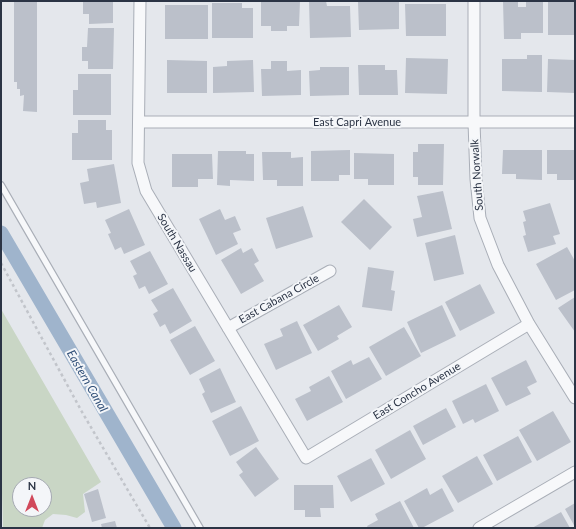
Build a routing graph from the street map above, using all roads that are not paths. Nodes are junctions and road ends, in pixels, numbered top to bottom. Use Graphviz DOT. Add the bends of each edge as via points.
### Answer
graph roads {
  1 [pos="140,1"];
  2 [pos="474,1"];
  3 [pos="140,122"];
  4 [pos="474,122"];
  5 [pos="575,122"];
  6 [pos="1,185"];
  7 [pos="330,271"];
  8 [pos="529,324"];
  9 [pos="228,328"];
  10 [pos="575,398"];
  11 [pos="306,458"];
  12 [pos="575,472"];
  13 [pos="200,528"];
  14 [pos="479,528"];
  1 -- 3 [label="street, South Nassau"];
  2 -- 4 [label="street, South Norwalk"];
  3 -- 4 [label="street, East Capri Avenue"];
  3 -- 9 [label="street, South Nassau" via="138,163 146,191"];
  4 -- 5 [label="street, East Capri Avenue"];
  4 -- 8 [label="street, South Norwalk" via="480,218 498,265"];
  6 -- 13 [label="lane"];
  7 -- 9 [label="street, East Cabana Circle"];
  8 -- 10 [label="street, South Norwalk"];
  8 -- 11 [label="street, East Concho Avenue"];
  9 -- 11 [label="street, South Nassau"];
  12 -- 14 [label="street"];
}
